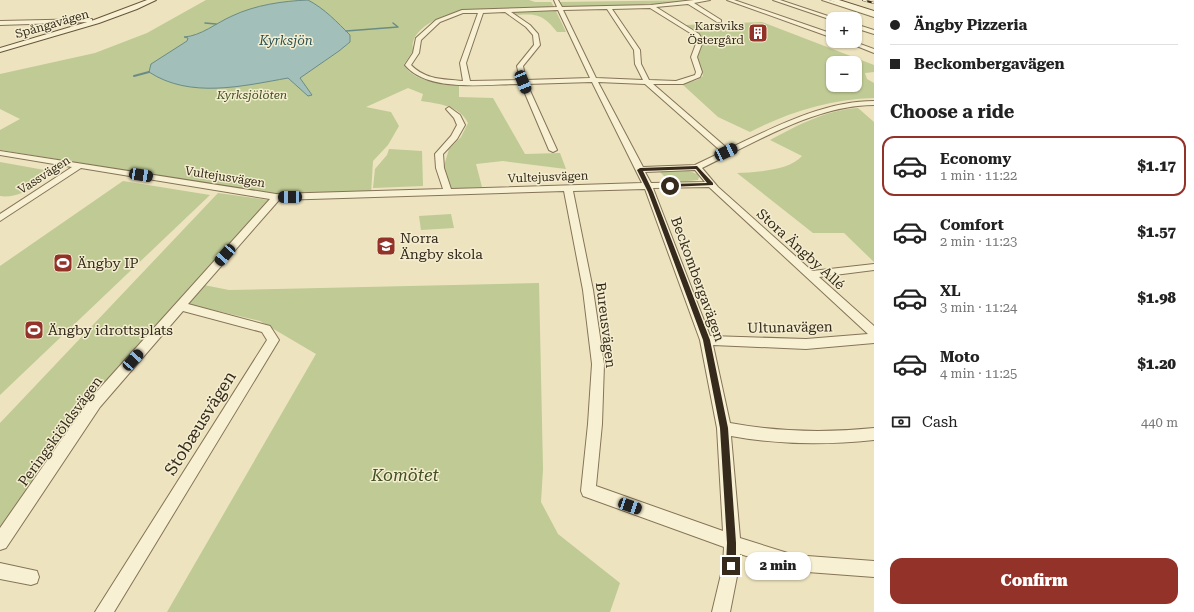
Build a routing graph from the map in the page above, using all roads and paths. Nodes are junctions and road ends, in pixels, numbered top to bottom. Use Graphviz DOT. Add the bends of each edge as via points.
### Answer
graph roads {
  1 [pos="154,0"];
  2 [pos="659,0"];
  3 [pos="708,0"];
  4 [pos="729,0"];
  5 [pos="775,0"];
  6 [pos="824,0"];
  7 [pos="832,0"];
  8 [pos="839,0"];
  9 [pos="559,2"];
  10 [pos="689,2"];
  11 [pos="666,5"];
  12 [pos="651,6"];
  13 [pos="608,7"];
  14 [pos="505,10"];
  15 [pos="481,11"];
  16 [pos="874,13"];
  17 [pos="826,16"];
  18 [pos="874,19"];
  19 [pos="90,20"];
  20 [pos="719,21"];
  21 [pos="868,21"];
  22 [pos="0,23"];
  23 [pos="862,28"];
  24 [pos="826,31"];
  25 [pos="822,32"];
  26 [pos="874,32"];
  27 [pos="826,33"];
  28 [pos="862,47"];
  29 [pos="0,50"];
  30 [pos="874,51"];
  31 [pos="594,80"];
  32 [pos="523,82"];
  33 [pos="646,82"];
  34 [pos="467,83"];
  35 [pos="874,103"];
  36 [pos="449,109"];
  37 [pos="553,150"];
  38 [pos="0,152"];
  39 [pos="726,152"];
  40 [pos="81,166"];
  41 [pos="697,167"];
  42 [pos="640,170"];
  43 [pos="711,184"];
  44 [pos="648,187"];
  45 [pos="568,188"];
  46 [pos="448,192"];
  47 [pos="276,197"];
  48 [pos="0,218"];
  49 [pos="874,267"];
  50 [pos="809,275"];
  51 [pos="180,306"];
  52 [pos="874,333"];
  53 [pos="874,338"];
  54 [pos="706,340"];
  55 [pos="724,428"];
  56 [pos="874,434"];
  57 [pos="0,542"];
  58 [pos="732,543"];
  59 [pos="874,569"];
  60 [pos="0,571"];
  61 [pos="31,577"];
  62 [pos="104,612"];
  63 [pos="721,612"];
  1 -- 29 [label="street, Spångavägen" via="84,27"];
  2 -- 11 [label="street"];
  3 -- 10 [label="street"];
  4 -- 25 [label="street"];
  5 -- 17 [label="street"];
  6 -- 16 [label="street"];
  7 -- 16 [label="street"];
  8 -- 16 [label="street"];
  9 -- 13 [label="street"];
  9 -- 14 [label="street"];
  9 -- 31 [label="street, Beckombergavägen"];
  10 -- 11 [label="street"];
  10 -- 20 [label="street"];
  11 -- 12 [label="street"];
  12 -- 13 [label="street"];
  12 -- 33 [label="street" via="697,35 700,41 694,57 699,72 698,76 683,82"];
  13 -- 33 [label="street" via="637,50 638,64"];
  14 -- 15 [label="street"];
  14 -- 32 [label="street" via="536,35 537,45 520,66"];
  15 -- 34 [label="street" via="463,63"];
  15 -- 34 [label="street" via="455,13 438,21 418,38 416,53 408,65 416,73 431,80"];
  18 -- 21 [label="street"];
  19 -- 22 [label="street"];
  23 -- 26 [label="street"];
  24 -- 25 [label="street"];
  25 -- 27 [label="street"];
  28 -- 30 [label="street"];
  31 -- 32 [label="street"];
  31 -- 33 [label="street"];
  31 -- 42 [label="street, Beckombergavägen"];
  32 -- 34 [label="street"];
  32 -- 37 [label="street"];
  33 -- 39 [label="street"];
  35 -- 39 [label="street" via="821,112"];
  36 -- 46 [label="street" via="461,125 439,154 440,168"];
  38 -- 40 [label="street, Vultejusvägen"];
  39 -- 41 [label="street"];
  40 -- 47 [label="street, Vultejusvägen"];
  40 -- 48 [label="street, Vassvägen"];
  41 -- 42 [label="street"];
  41 -- 43 [label="street, Stora Ängby Allé"];
  42 -- 44 [label="street, Beckombergavägen"];
  43 -- 44 [label="street, Vultejusvägen"];
  43 -- 50 [label="street, Stora Ängby Allé"];
  44 -- 45 [label="street, Vultejusvägen"];
  44 -- 54 [label="street, Beckombergavägen"];
  45 -- 46 [label="street, Vultejusvägen"];
  45 -- 58 [label="street, Bureusvägen" via="588,290 598,364 588,491"];
  46 -- 47 [label="street, Vultejusvägen"];
  47 -- 51 [label="street, Peringskiöldsvägen"];
  49 -- 50 [label="street"];
  50 -- 52 [label="street, Stora Ängby Allé"];
  51 -- 57 [label="street, Peringskiöldsvägen" via="95,403"];
  51 -- 62 [label="street, Stobæusvägen" via="266,329 273,340"];
  53 -- 54 [label="street, Ultunavägen" via="806,344"];
  54 -- 55 [label="street, Beckombergavägen"];
  55 -- 56 [label="street" via="800,438"];
  55 -- 58 [label="street, Beckombergavägen"];
  58 -- 59 [label="street" via="794,563"];
  58 -- 63 [label="street, Beckombergavägen" via="731,566"];
  60 -- 61 [label="street"];
}
